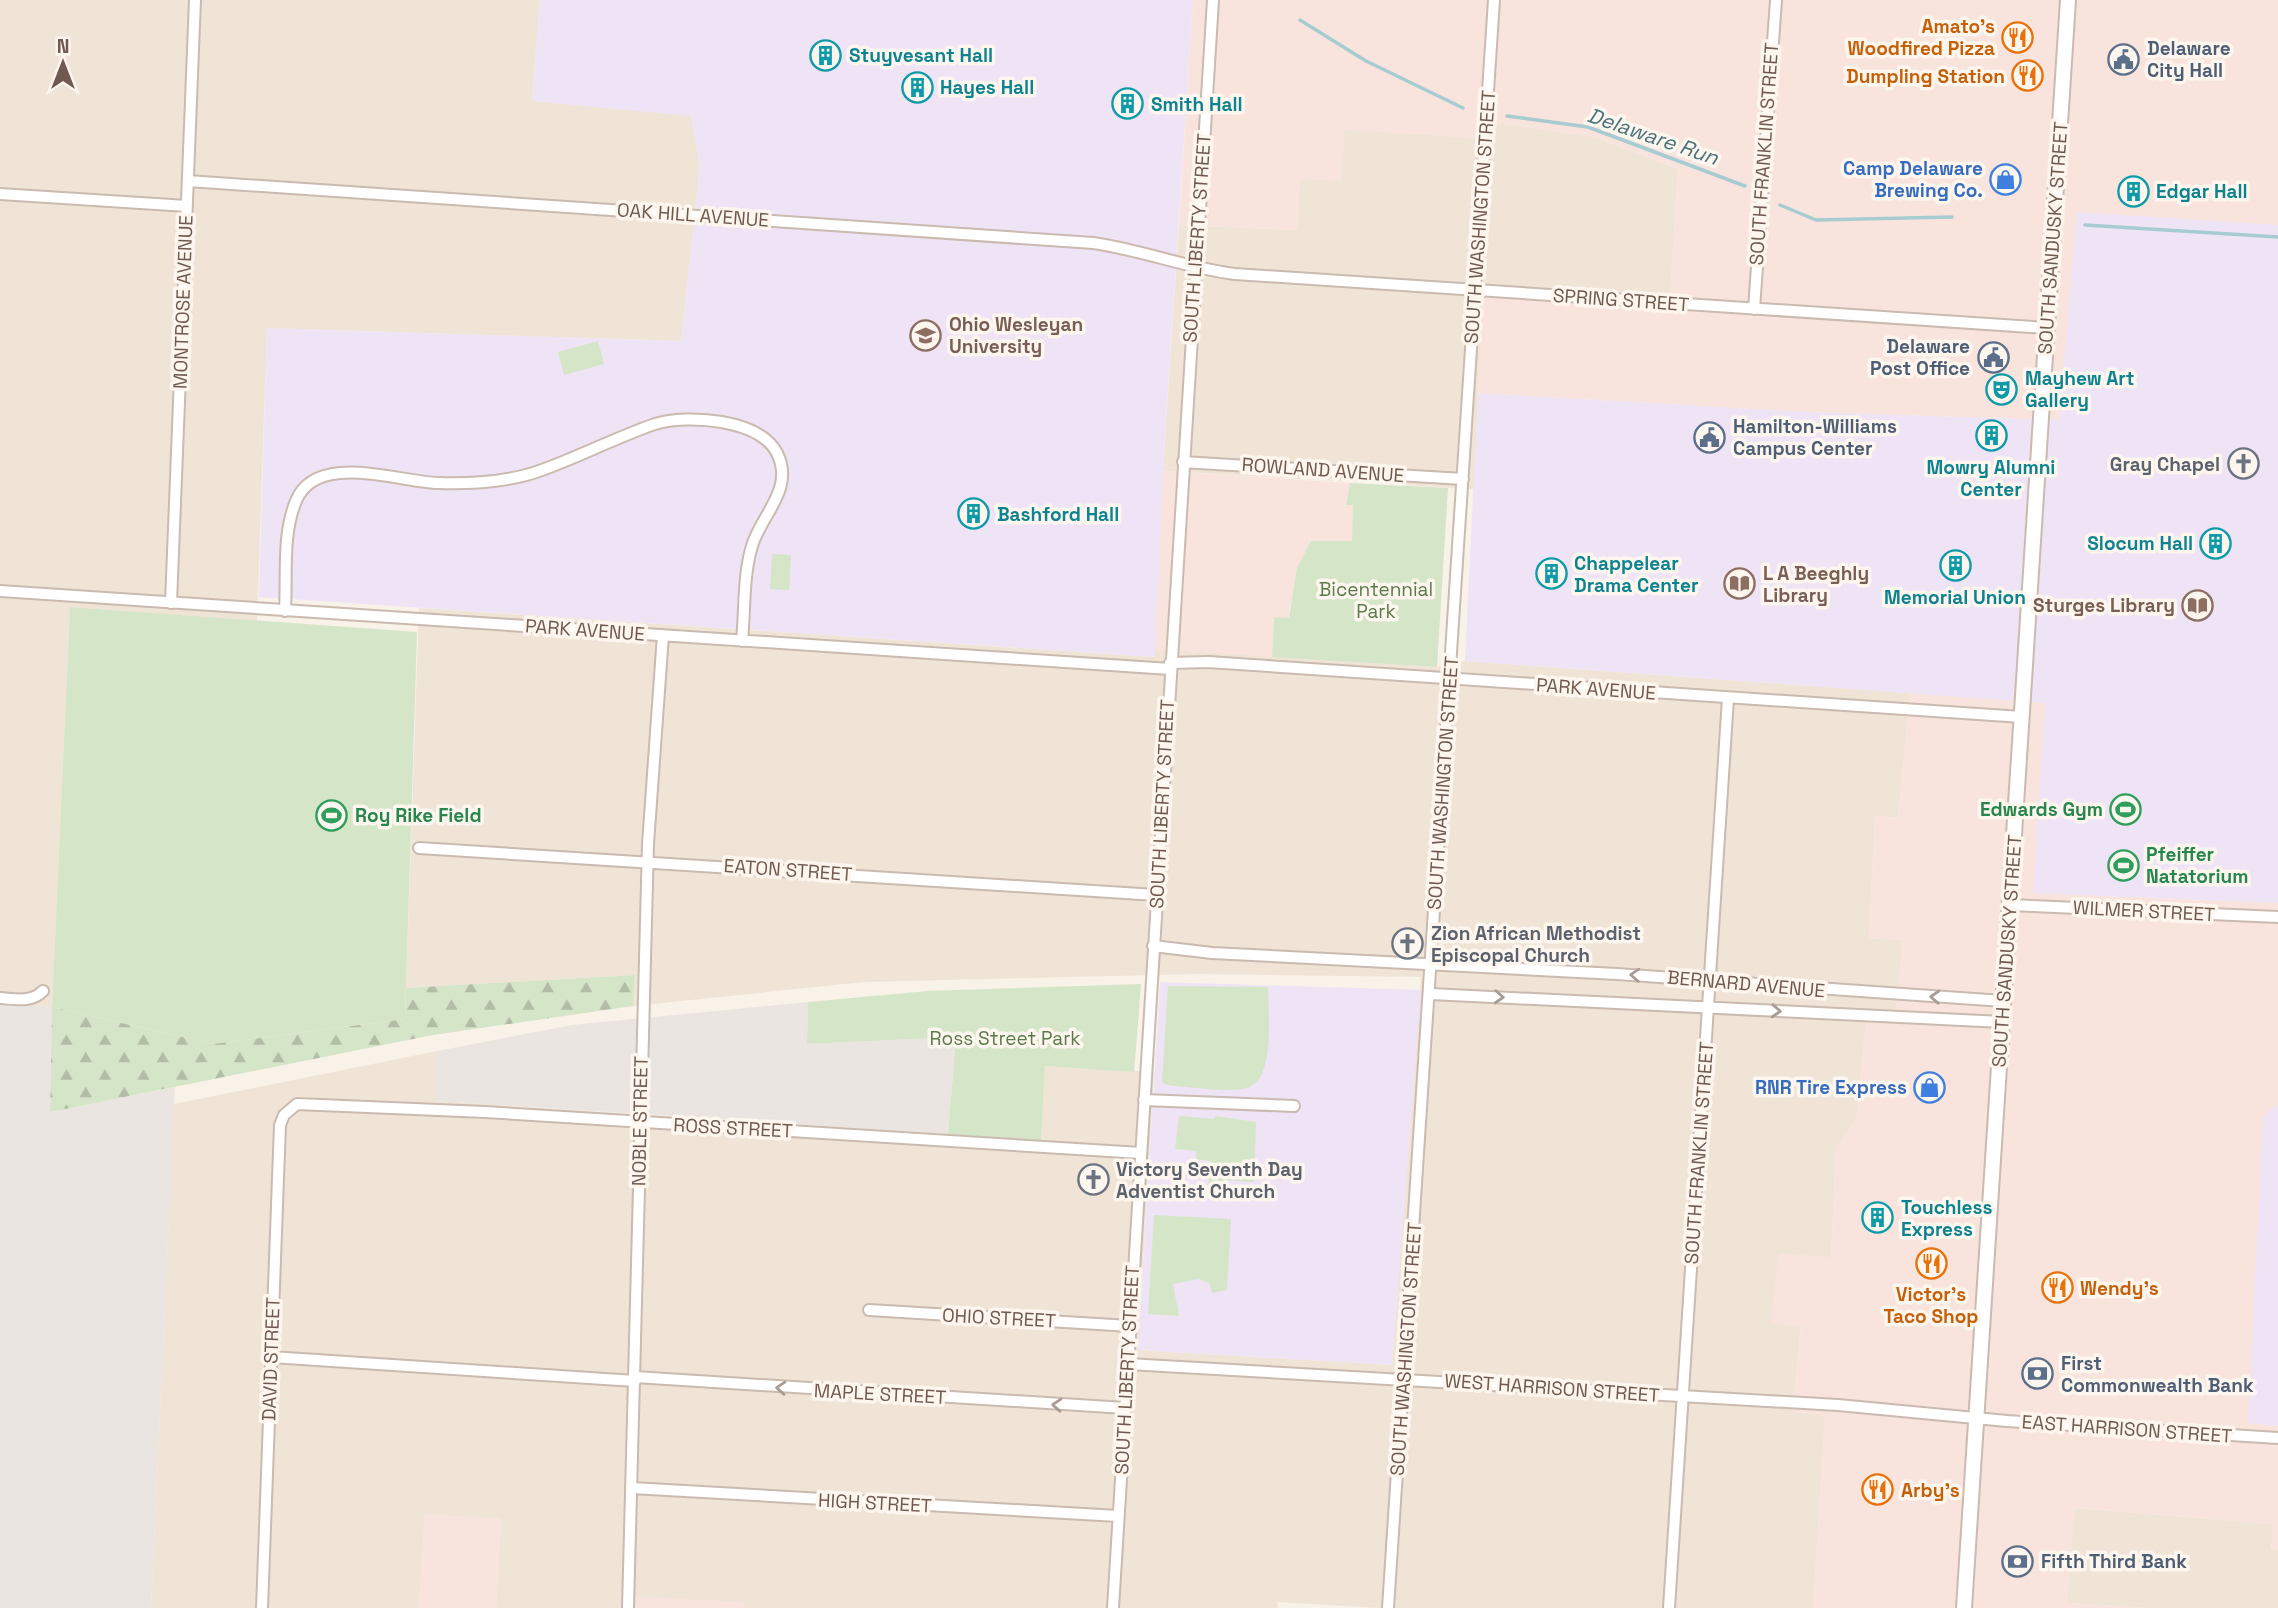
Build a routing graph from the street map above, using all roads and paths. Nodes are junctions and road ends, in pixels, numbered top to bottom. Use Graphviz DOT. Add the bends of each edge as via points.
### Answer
graph roads {
  1 [pos="195,0"];
  2 [pos="1213,0"];
  3 [pos="1494,0"];
  4 [pos="1776,0"];
  5 [pos="2068,0"];
  6 [pos="188,181"];
  7 [pos="0,194"];
  8 [pos="187,206"];
  9 [pos="1195,269"];
  10 [pos="1476,290"];
  11 [pos="1754,309"];
  12 [pos="2047,328"];
  13 [pos="1183,462"];
  14 [pos="1463,479"];
  15 [pos="0,591"];
  16 [pos="172,603"];
  17 [pos="285,611"];
  18 [pos="663,635"];
  19 [pos="742,641"];
  20 [pos="1170,666"];
  21 [pos="1449,680"];
  22 [pos="1728,698"];
  23 [pos="2022,717"];
  24 [pos="419,848"];
  25 [pos="648,862"];
  26 [pos="1156,895"];
  27 [pos="2010,905"];
  28 [pos="2278,917"];
  29 [pos="1153,946"];
  30 [pos="1432,963"];
  31 [pos="1710,981"];
  32 [pos="43,991"];
  33 [pos="1430,994"];
  34 [pos="0,998"];
  35 [pos="2003,1001"];
  36 [pos="1708,1009"];
  37 [pos="2002,1022"];
  38 [pos="1144,1100"];
  39 [pos="1294,1106"];
  40 [pos="287,1112"];
  41 [pos="640,1122"];
  42 [pos="1141,1153"];
  43 [pos="869,1311"];
  44 [pos="1130,1325"];
  45 [pos="271,1357"];
  46 [pos="1128,1364"];
  47 [pos="635,1379"];
  48 [pos="1405,1379"];
  49 [pos="1683,1396"];
  50 [pos="1125,1408"];
  51 [pos="1976,1418"];
  52 [pos="2278,1438"];
  53 [pos="632,1488"];
  54 [pos="1118,1516"];
  55 [pos="262,1608"];
  56 [pos="628,1608"];
  57 [pos="1113,1608"];
  58 [pos="1388,1608"];
  59 [pos="1669,1608"];
  60 [pos="1964,1608"];
  1 -- 6 [label="street, MONTROSE AVENUE"];
  2 -- 9 [label="street, SOUTH LIBERTY STREET"];
  3 -- 10 [label="street, SOUTH WASHINGTON STREET"];
  4 -- 11 [label="street, SOUTH FRANKLIN STREET"];
  5 -- 12 [label="street, SOUTH SANDUSKY STREET"];
  6 -- 8 [label="street, MONTROSE AVENUE"];
  6 -- 9 [label="street, OAK HILL AVENUE" via="1093,243"];
  7 -- 8 [label="street"];
  8 -- 16 [label="street, MONTROSE AVENUE"];
  9 -- 10 [label="street, SPRING STREET"];
  9 -- 13 [label="street, SOUTH LIBERTY STREET"];
  10 -- 11 [label="street, SPRING STREET"];
  10 -- 14 [label="street, SOUTH WASHINGTON STREET"];
  11 -- 12 [label="street, SPRING STREET"];
  12 -- 23 [label="street, SOUTH SANDUSKY STREET"];
  13 -- 14 [label="street, ROWLAND AVENUE"];
  13 -- 20 [label="street, SOUTH LIBERTY STREET"];
  14 -- 21 [label="street, SOUTH WASHINGTON STREET"];
  15 -- 16 [label="street, PARK AVENUE"];
  16 -- 17 [label="street, PARK AVENUE"];
  17 -- 18 [label="street, PARK AVENUE"];
  17 -- 19 [label="street" via="288,524 296,498 318,480 346,471 436,483 482,482 540,471 658,423 698,421 750,429 776,452 781,468 774,507 752,546"];
  18 -- 19 [label="street, PARK AVENUE"];
  18 -- 25 [label="street, NOBLE STREET"];
  19 -- 20 [label="street, PARK AVENUE"];
  20 -- 21 [label="street, PARK AVENUE" via="1208,662"];
  20 -- 26 [label="street, SOUTH LIBERTY STREET"];
  21 -- 22 [label="street, PARK AVENUE"];
  21 -- 30 [label="street, SOUTH WASHINGTON STREET"];
  22 -- 23 [label="street, PARK AVENUE"];
  22 -- 31 [label="street, SOUTH FRANKLIN STREET"];
  23 -- 27 [label="street, SOUTH SANDUSKY STREET"];
  24 -- 25 [label="street, EATON STREET"];
  25 -- 26 [label="street, EATON STREET"];
  25 -- 41 [label="street, NOBLE STREET"];
  26 -- 29 [label="street, SOUTH LIBERTY STREET"];
  27 -- 28 [label="street, WILMER STREET"];
  27 -- 35 [label="street, SOUTH SANDUSKY STREET"];
  29 -- 30 [label="street, BERNARD AVENUE"];
  29 -- 38 [label="street, SOUTH LIBERTY STREET"];
  31 -- 30 [label="street, BERNARD AVENUE, one-way"];
  30 -- 33 [label="street, SOUTH WASHINGTON STREET"];
  35 -- 31 [label="street, BERNARD AVENUE, one-way"];
  31 -- 36 [label="street, SOUTH FRANKLIN STREET"];
  32 -- 34 [label="street" via="34,999"];
  33 -- 36 [label="street, BERNARD AVENUE, one-way"];
  33 -- 48 [label="street, SOUTH WASHINGTON STREET"];
  35 -- 37 [label="street, SOUTH SANDUSKY STREET"];
  36 -- 37 [label="street, BERNARD AVENUE, one-way"];
  36 -- 49 [label="street, SOUTH FRANKLIN STREET"];
  37 -- 51 [label="street, SOUTH SANDUSKY STREET"];
  38 -- 39 [label="street"];
  38 -- 42 [label="street, SOUTH LIBERTY STREET"];
  40 -- 41 [label="street, ROSS STREET" via="297,1104 312,1102"];
  40 -- 45 [label="street, DAVID STREET" via="280,1125"];
  41 -- 42 [label="street, ROSS STREET"];
  41 -- 47 [label="street, NOBLE STREET"];
  42 -- 44 [label="street, SOUTH LIBERTY STREET"];
  43 -- 44 [label="street, OHIO STREET"];
  44 -- 46 [label="street, SOUTH LIBERTY STREET"];
  45 -- 47 [label="street, MAPLE STREET"];
  45 -- 55 [label="street, DAVID STREET"];
  46 -- 48 [label="street, WEST HARRISON STREET"];
  46 -- 50 [label="street, SOUTH LIBERTY STREET"];
  50 -- 47 [label="street, MAPLE STREET, one-way"];
  47 -- 53 [label="street, NOBLE STREET"];
  48 -- 49 [label="street, WEST HARRISON STREET"];
  48 -- 58 [label="street, SOUTH WASHINGTON STREET"];
  49 -- 51 [label="street, WEST HARRISON STREET"];
  49 -- 59 [label="street, SOUTH FRANKLIN STREET"];
  50 -- 54 [label="street, SOUTH LIBERTY STREET"];
  51 -- 52 [label="street, EAST HARRISON STREET"];
  51 -- 60 [label="street, SOUTH SANDUSKY STREET"];
  53 -- 54 [label="street, HIGH STREET"];
  53 -- 56 [label="street, NOBLE STREET"];
  54 -- 57 [label="street, SOUTH LIBERTY STREET"];
}
